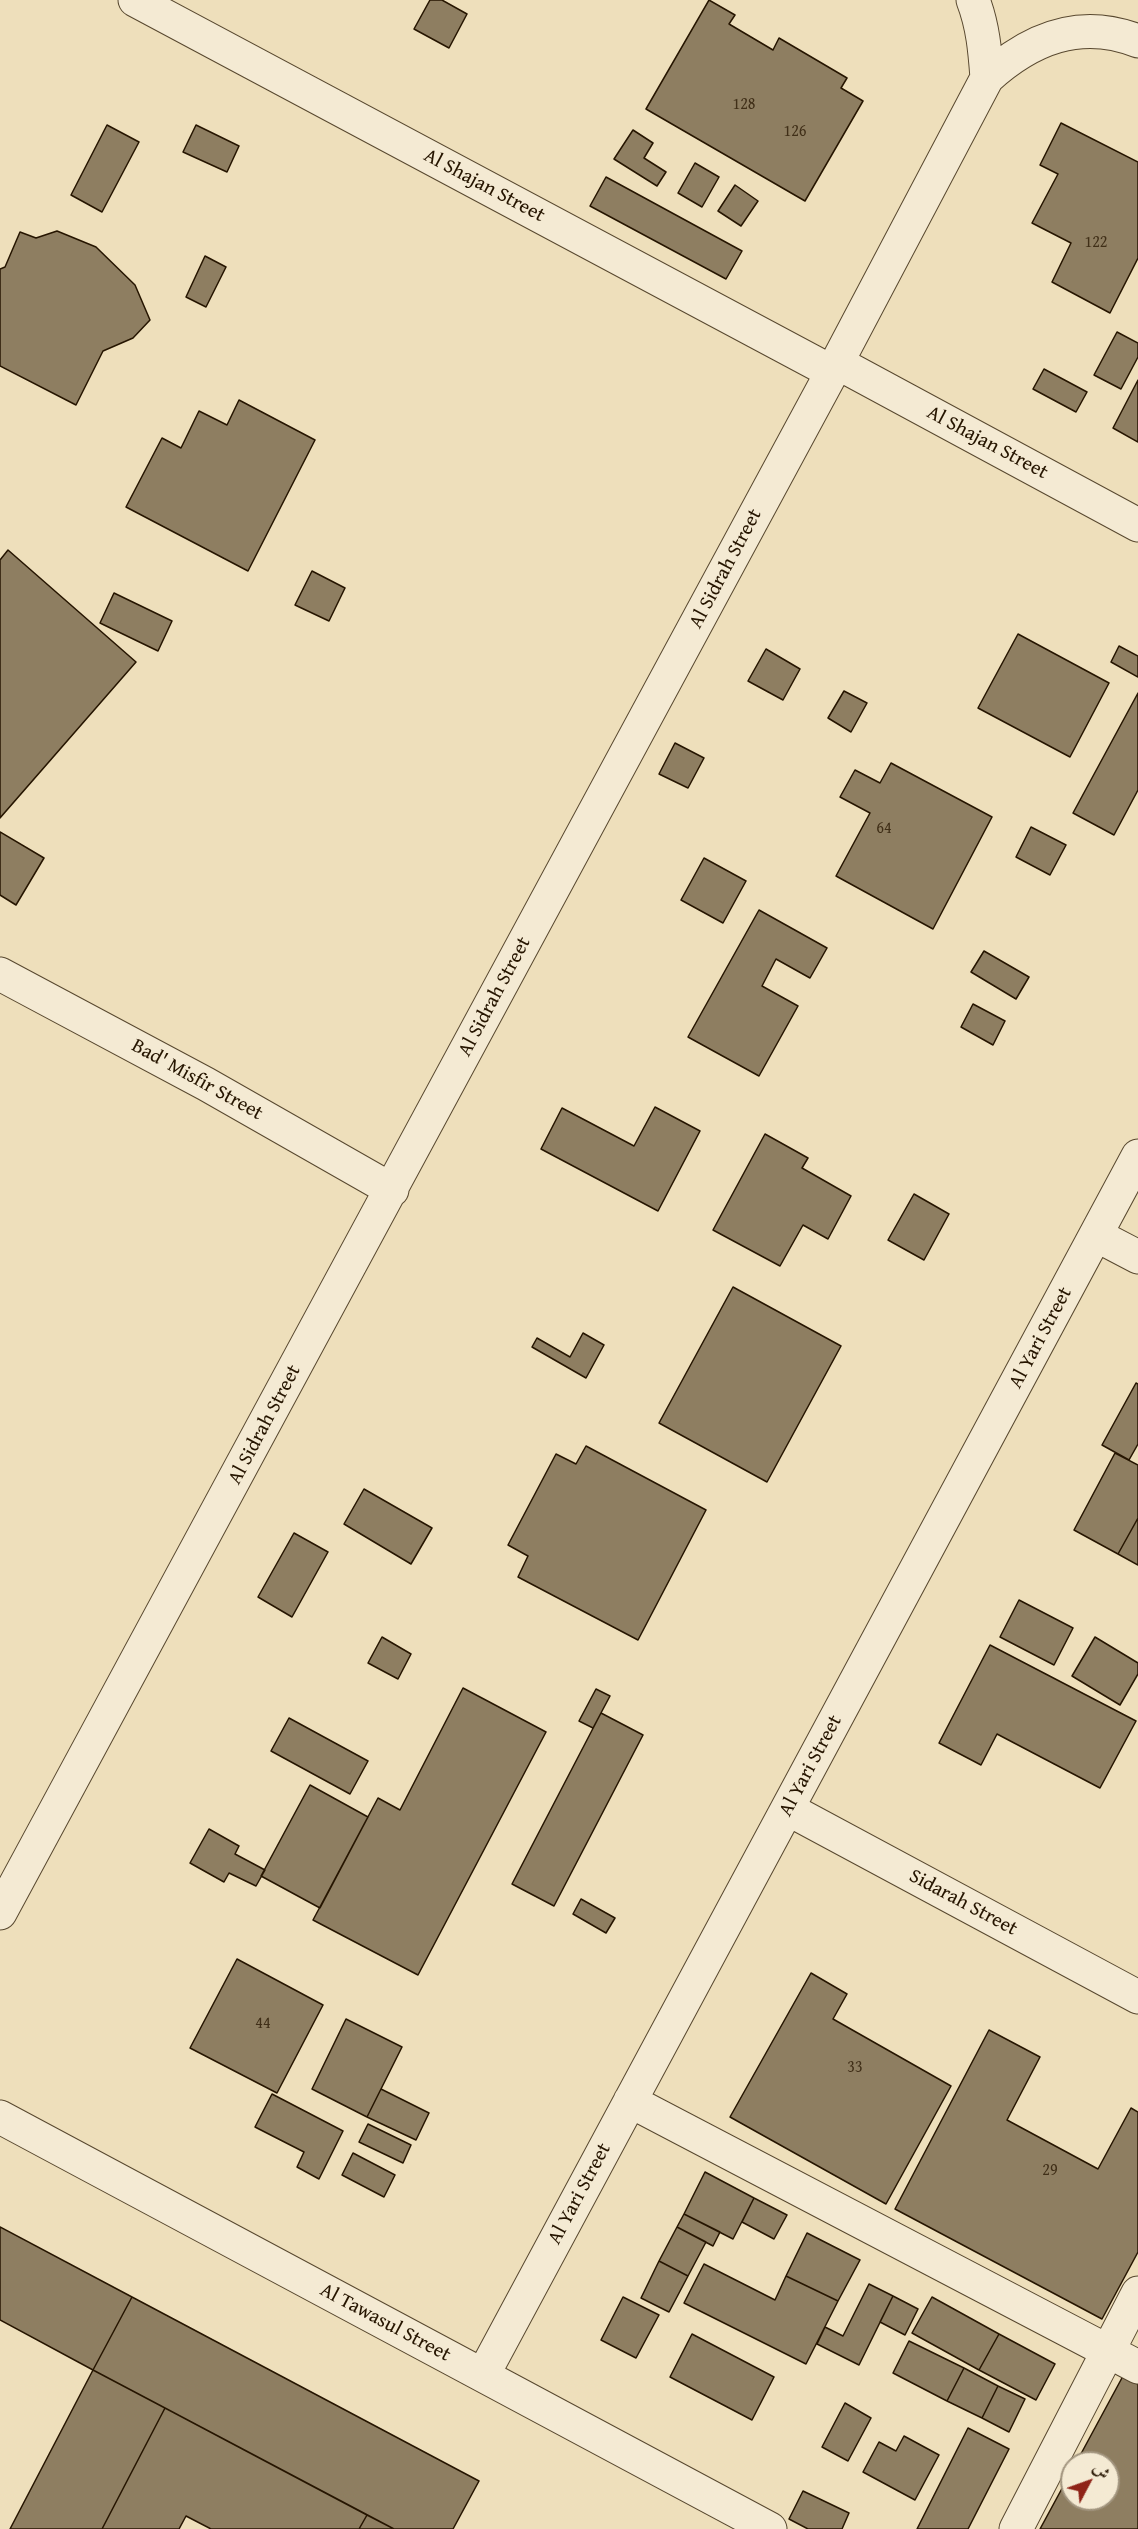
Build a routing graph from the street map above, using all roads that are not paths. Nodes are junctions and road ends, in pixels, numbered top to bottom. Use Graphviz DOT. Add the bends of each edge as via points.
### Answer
graph roads {
  1 [pos="135,0"];
  2 [pos="973,0"];
  3 [pos="1138,41"];
  4 [pos="987,78"];
  5 [pos="834,367"];
  6 [pos="1138,525"];
  7 [pos="0,974"];
  8 [pos="1138,1156"];
  9 [pos="392,1190"];
  10 [pos="1096,1234"];
  11 [pos="1138,1257"];
  12 [pos="788,1809"];
  13 [pos="0,1913"];
  14 [pos="1138,1997"];
  15 [pos="630,2101"];
  16 [pos="0,2117"];
  17 [pos="1138,2293"];
  18 [pos="1108,2351"];
  19 [pos="1138,2367"];
  20 [pos="483,2375"];
  21 [pos="770,2529"];
  22 [pos="1016,2529"];
  1 -- 5 [label="street, Al Shajan Street"];
  2 -- 4 [label="street" via="980,17"];
  3 -- 4 [label="street, Al Sidrah Street" via="1097,31 1067,33 1037,42"];
  4 -- 5 [label="street, Al Sidrah Street"];
  5 -- 6 [label="street, Al Shajan Street"];
  5 -- 9 [label="street, Al Sidrah Street"];
  7 -- 9 [label="street, Bad' Misfir Street" via="206,1084"];
  8 -- 10 [label="street, Al Yari Street"];
  9 -- 13 [label="street, Al Sidrah Street"];
  10 -- 11 [label="street"];
  10 -- 12 [label="street, Al Yari Street"];
  12 -- 14 [label="street, Sidarah Street"];
  12 -- 15 [label="street, Al Yari Street"];
  15 -- 18 [label="street"];
  15 -- 20 [label="street, Al Yari Street"];
  16 -- 20 [label="street, Al Tawasul Street"];
  17 -- 18 [label="street"];
  18 -- 19 [label="street"];
  18 -- 22 [label="street"];
  20 -- 21 [label="street, Al Tawasul Street"];
}
